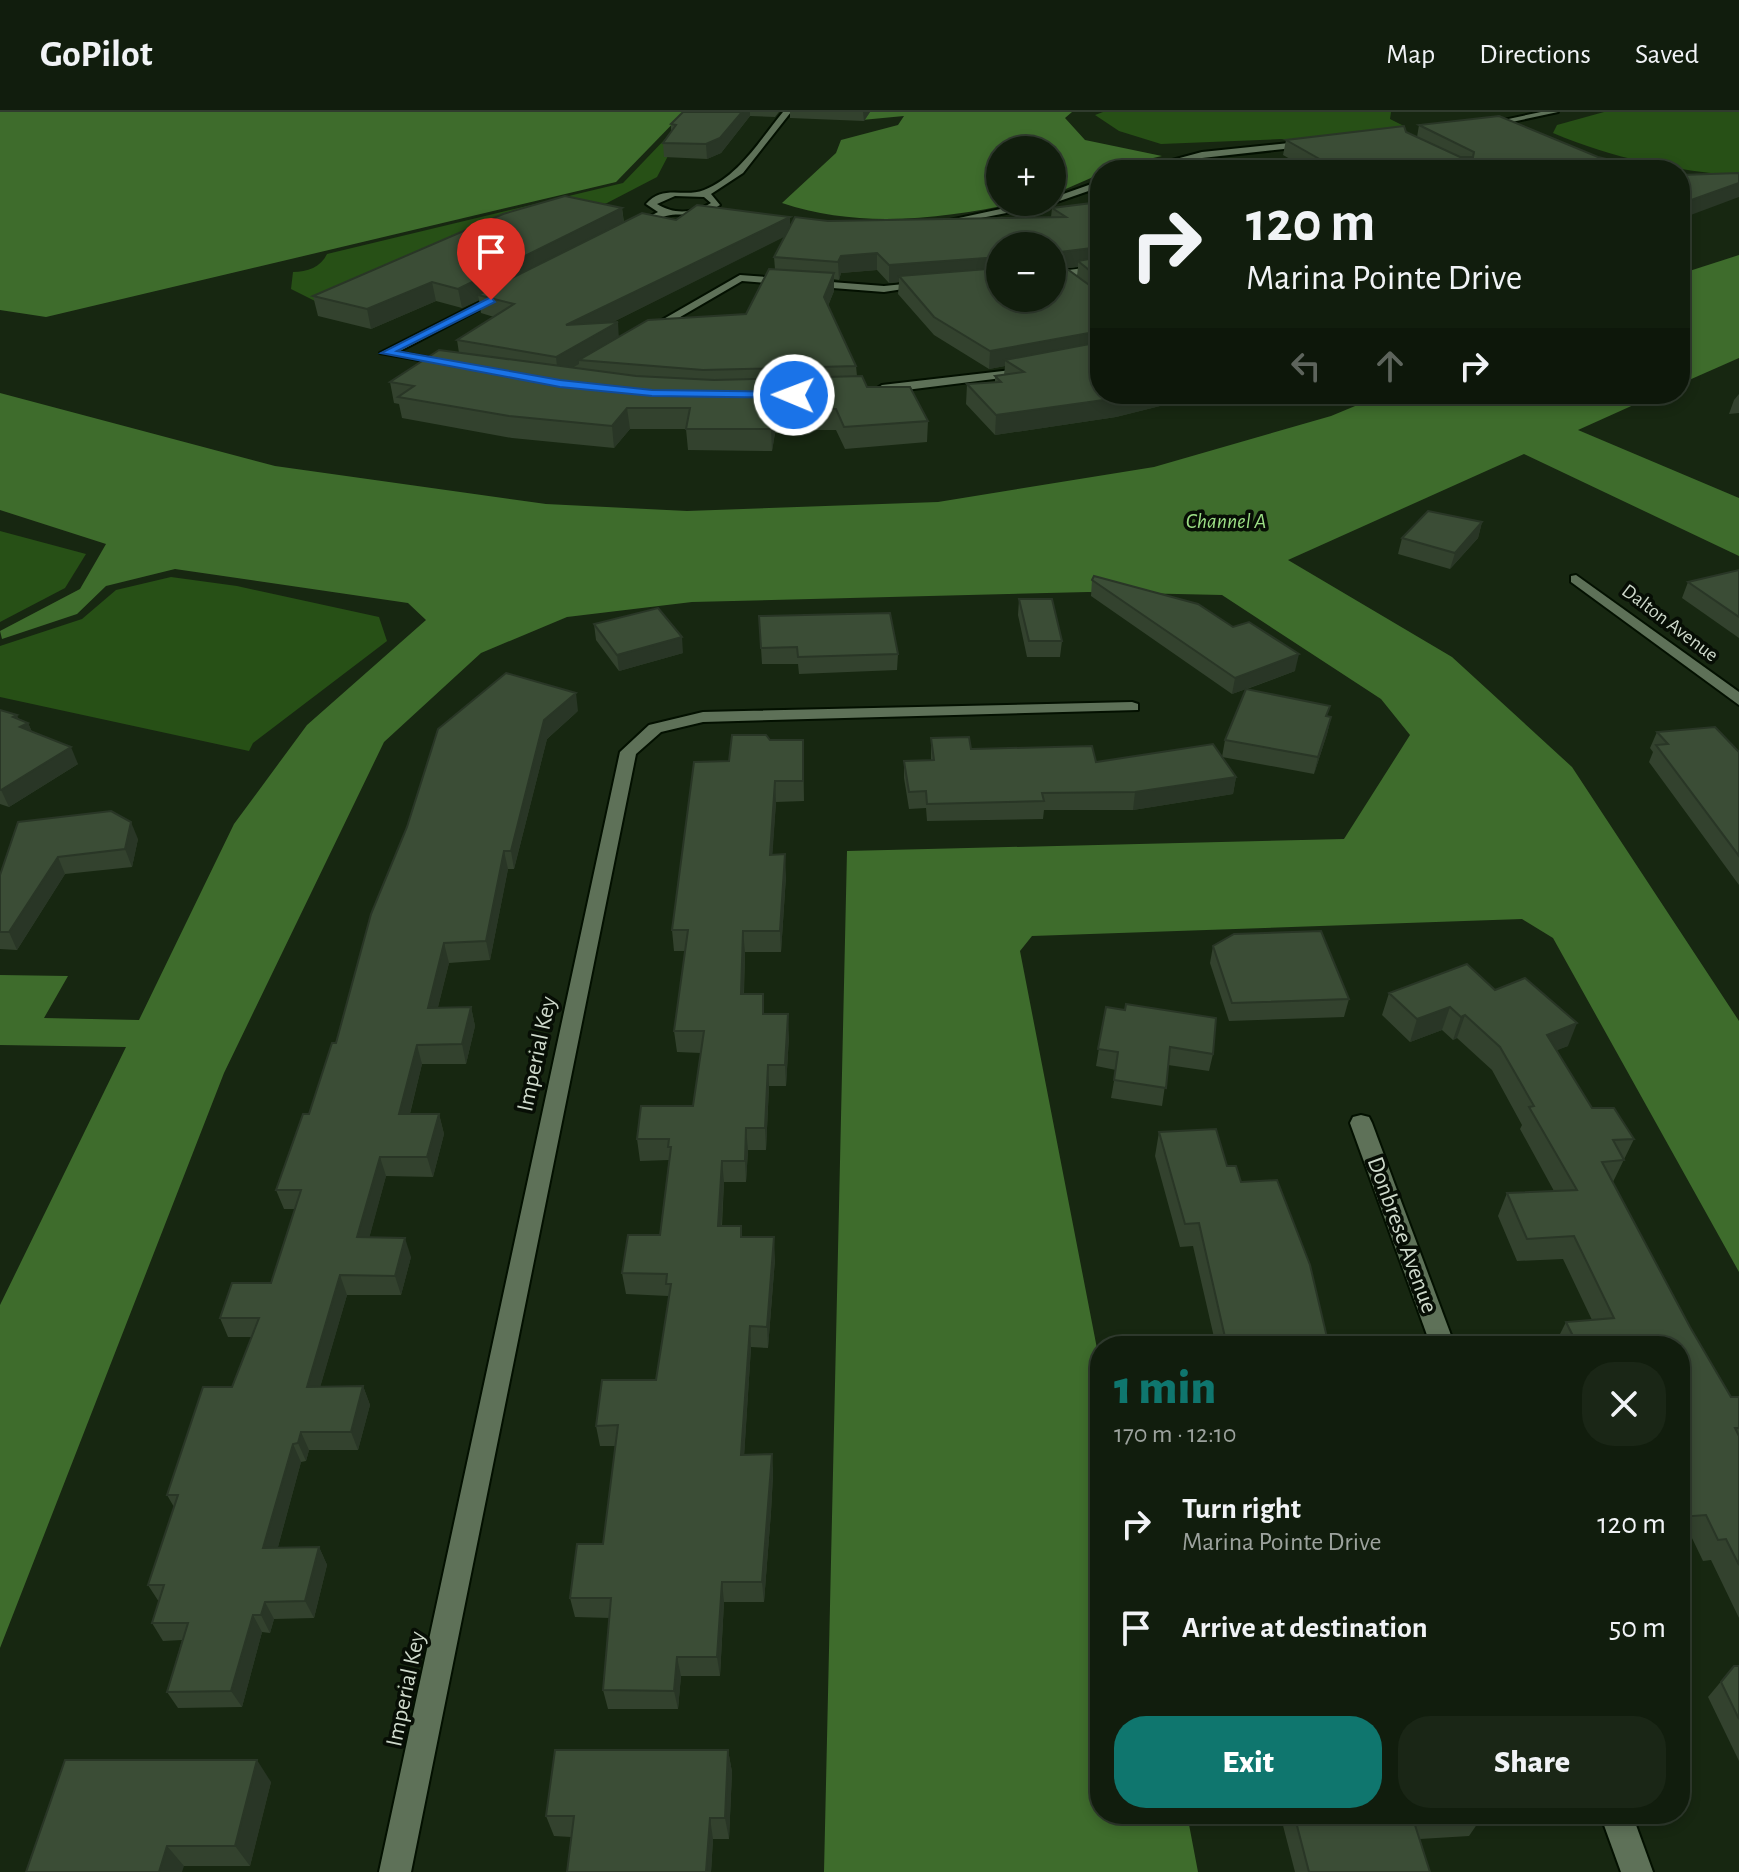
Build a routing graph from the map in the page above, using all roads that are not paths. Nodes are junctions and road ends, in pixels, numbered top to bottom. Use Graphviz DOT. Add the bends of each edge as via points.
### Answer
graph roads {
  1 [pos="787,112"];
  2 [pos="1533,112"];
  3 [pos="1554,112"];
  4 [pos="1543,115"];
  5 [pos="1512,121"];
  6 [pos="1477,126"];
  7 [pos="1521,126"];
  8 [pos="1321,143"];
  9 [pos="1181,160"];
  10 [pos="1090,187"];
  11 [pos="704,194"];
  12 [pos="1066,196"];
  13 [pos="710,208"];
  14 [pos="666,212"];
  15 [pos="725,212"];
  16 [pos="988,216"];
  17 [pos="945,221"];
  18 [pos="621,235"];
  19 [pos="1090,270"];
  20 [pos="1066,273"];
  21 [pos="1066,280"];
  22 [pos="1070,282"];
  23 [pos="942,284"];
  24 [pos="511,290"];
  25 [pos="642,336"];
  26 [pos="459,365"];
  27 [pos="1042,368"];
  28 [pos="865,391"];
  29 [pos="1576,579"];
  30 [pos="1739,700"];
  31 [pos="1132,707"];
  32 [pos="1361,1123"];
  33 [pos="1439,1336"];
  34 [pos="1620,1824"];
  35 [pos="395,1872"];
  36 [pos="1637,1872"];
  1 -- 11 [label="street" via="740,171"];
  2 -- 4 [label="street"];
  3 -- 4 [label="street"];
  4 -- 5 [label="street"];
  5 -- 6 [label="street"];
  5 -- 7 [label="street"];
  8 -- 9 [label="street"];
  10 -- 12 [label="street"];
  11 -- 13 [label="street" via="716,200"];
  11 -- 14 [label="street" via="675,193 652,201 654,208"];
  13 -- 14 [label="street"];
  13 -- 15 [label="street"];
  14 -- 18 [label="street"];
  16 -- 17 [label="street"];
  19 -- 20 [label="street"];
  21 -- 22 [label="street"];
  23 -- 25 [label="street" via="884,289 740,278"];
  24 -- 26 [label="street" via="386,353"];
  27 -- 28 [label="street" via="1013,376"];
  29 -- 30 [label="street, Dalton Avenue"];
  31 -- 35 [label="street, Imperial Key" via="703,717 655,728 628,752"];
  32 -- 33 [label="street, Donbrese Avenue"];
  34 -- 36 [label="street"];
}
